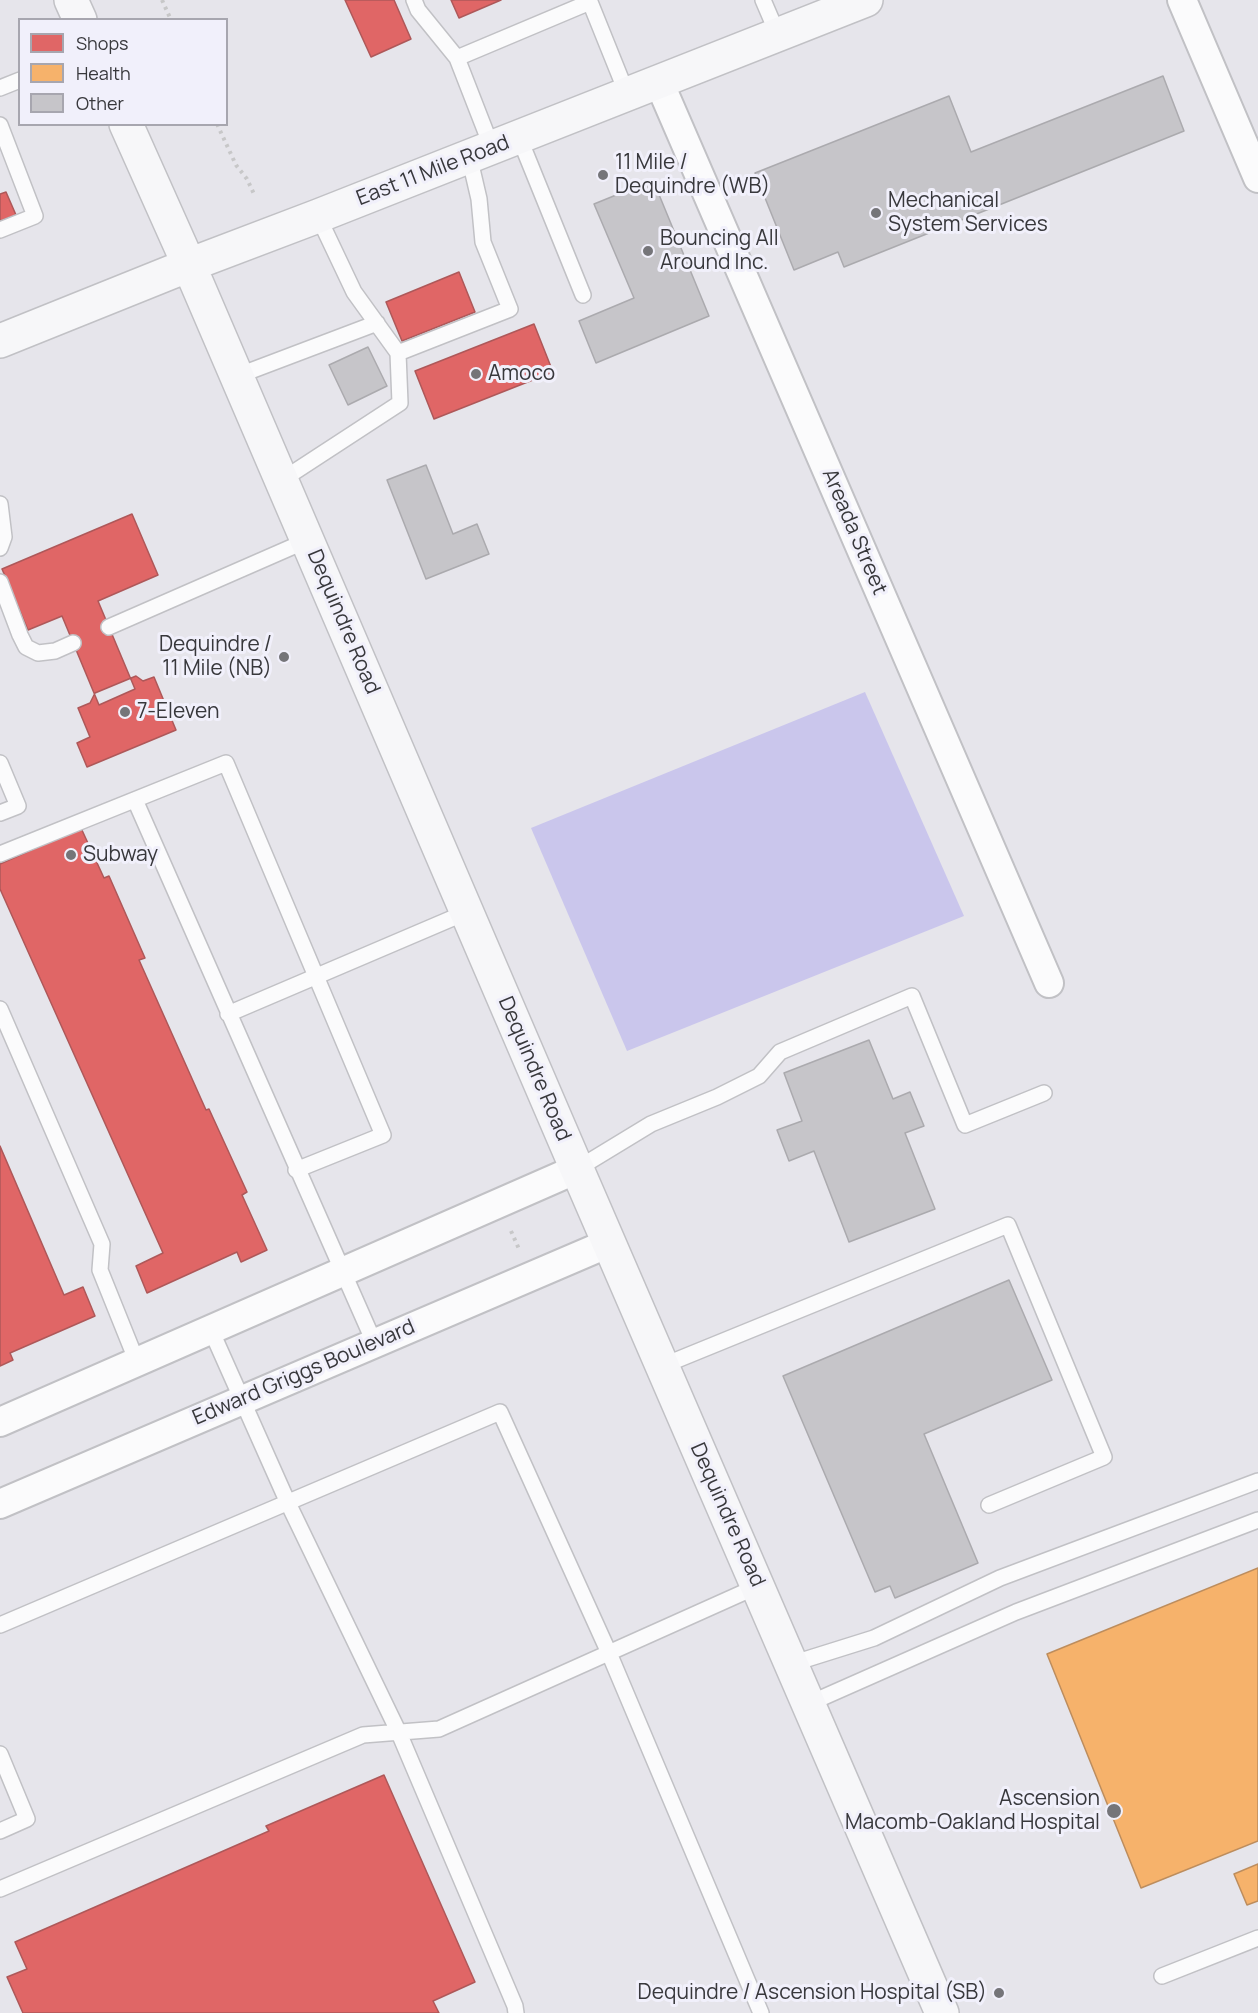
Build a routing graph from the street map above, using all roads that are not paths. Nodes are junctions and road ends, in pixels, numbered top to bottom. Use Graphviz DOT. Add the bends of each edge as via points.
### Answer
graph roads {
  1 [pos="71,0"];
  2 [pos="414,0"];
  3 [pos="763,0"];
  4 [pos="866,0"];
  5 [pos="1182,0"];
  6 [pos="79,18"];
  7 [pos="778,35"];
  8 [pos="457,58"];
  9 [pos="18,81"];
  10 [pos="659,82"];
  11 [pos="0,88"];
  12 [pos="627,94"];
  13 [pos="0,125"];
  14 [pos="127,126"];
  15 [pos="494,147"];
  16 [pos="5,156"];
  17 [pos="1258,178"];
  18 [pos="318,216"];
  19 [pos="0,230"];
  20 [pos="189,265"];
  21 [pos="583,295"];
  22 [pos="377,323"];
  23 [pos="0,341"];
  24 [pos="398,353"];
  25 [pos="237,376"];
  26 [pos="282,480"];
  27 [pos="0,504"];
  28 [pos="308,540"];
  29 [pos="0,548"];
  30 [pos="0,582"];
  31 [pos="109,627"];
  32 [pos="73,643"];
  33 [pos="0,763"];
  34 [pos="135,800"];
  35 [pos="0,813"];
  36 [pos="0,854"];
  37 [pos="467,912"];
  38 [pos="316,977"];
  39 [pos="1049,983"];
  40 [pos="0,1009"];
  41 [pos="228,1014"];
  42 [pos="1044,1093"];
  43 [pos="577,1169"];
  44 [pos="297,1170"];
  45 [pos="609,1243"];
  46 [pos="342,1272"];
  47 [pos="211,1330"];
  48 [pos="374,1342"];
  49 [pos="137,1362"];
  50 [pos="662,1366"];
  51 [pos="241,1400"];
  52 [pos="0,1422"];
  53 [pos="1258,1481"];
  54 [pos="288,1503"];
  55 [pos="0,1504"];
  56 [pos="989,1505"];
  57 [pos="1258,1520"];
  58 [pos="758,1586"];
  59 [pos="0,1625"];
  60 [pos="609,1653"];
  61 [pos="791,1664"];
  62 [pos="808,1704"];
  63 [pos="399,1733"];
  64 [pos="0,1754"];
  65 [pos="0,1831"];
  66 [pos="0,1889"];
  67 [pos="1258,1938"];
  68 [pos="1162,1976"];
  69 [pos="516,2013"];
  70 [pos="761,2013"];
  71 [pos="942,2013"];
  1 -- 6 [label="main road"];
  2 -- 8 [label="lane"];
  3 -- 7 [label="lane"];
  4 -- 7 [label="main road, East 11 Mile Road"];
  5 -- 17 [label="street"];
  7 -- 10 [label="main road, East 11 Mile Road"];
  8 -- 12 [label="lane" via="590,2"];
  8 -- 15 [label="lane"];
  9 -- 11 [label="lane"];
  10 -- 12 [label="main road, East 11 Mile Road"];
  10 -- 39 [label="street, Areada Street"];
  12 -- 15 [label="main road, East 11 Mile Road"];
  13 -- 16 [label="lane"];
  14 -- 20 [label="main road, Dequindre Road"];
  15 -- 18 [label="main road, East 11 Mile Road"];
  15 -- 21 [label="lane"];
  15 -- 24 [label="lane" via="479,199 483,242 510,309"];
  16 -- 19 [label="lane" via="35,216"];
  18 -- 20 [label="main road, East 11 Mile Road"];
  18 -- 22 [label="lane" via="354,292"];
  20 -- 23 [label="main road, East 11 Mile Road"];
  20 -- 25 [label="main road, Dequindre Road"];
  22 -- 24 [label="lane"];
  22 -- 25 [label="lane"];
  24 -- 26 [label="lane" via="400,403"];
  25 -- 26 [label="main road, Dequindre Road"];
  26 -- 28 [label="main road, Dequindre Road"];
  27 -- 29 [label="lane" via="4,537"];
  28 -- 31 [label="lane"];
  28 -- 37 [label="main road, Dequindre Road"];
  30 -- 32 [label="lane" via="27,647 38,653"];
  33 -- 35 [label="lane" via="18,806"];
  34 -- 36 [label="lane"];
  34 -- 38 [label="lane" via="226,763"];
  34 -- 41 [label="lane"];
  37 -- 38 [label="lane"];
  37 -- 43 [label="main road, Dequindre Road"];
  38 -- 41 [label="lane"];
  38 -- 44 [label="lane" via="383,1135"];
  40 -- 49 [label="lane" via="102,1244 99,1270"];
  41 -- 44 [label="lane"];
  42 -- 43 [label="lane" via="964,1125 912,996 780,1052 759,1076 651,1124"];
  43 -- 45 [label="main road, Dequindre Road"];
  43 -- 46 [label="street"];
  44 -- 46 [label="lane"];
  45 -- 48 [label="street, Edward Griggs Boulevard"];
  45 -- 50 [label="main road, Dequindre Road"];
  46 -- 47 [label="street"];
  46 -- 48 [label="lane"];
  47 -- 49 [label="street"];
  47 -- 51 [label="lane"];
  48 -- 51 [label="street, Edward Griggs Boulevard"];
  49 -- 52 [label="street"];
  50 -- 56 [label="lane" via="1008,1225 1104,1457"];
  50 -- 58 [label="main road, Dequindre Road"];
  51 -- 54 [label="lane"];
  51 -- 55 [label="street, Edward Griggs Boulevard"];
  53 -- 61 [label="lane" via="1000,1578 874,1638"];
  54 -- 59 [label="lane"];
  54 -- 60 [label="lane" via="500,1412"];
  54 -- 63 [label="lane"];
  57 -- 62 [label="lane" via="1016,1612"];
  58 -- 60 [label="lane"];
  58 -- 61 [label="main road, Dequindre Road"];
  60 -- 63 [label="lane" via="439,1728"];
  60 -- 70 [label="lane"];
  61 -- 62 [label="main road, Dequindre Road"];
  62 -- 71 [label="main road, Dequindre Road"];
  63 -- 66 [label="lane" via="363,1735"];
  63 -- 69 [label="lane"];
  64 -- 65 [label="lane" via="27,1819"];
  67 -- 68 [label="lane"];
}
